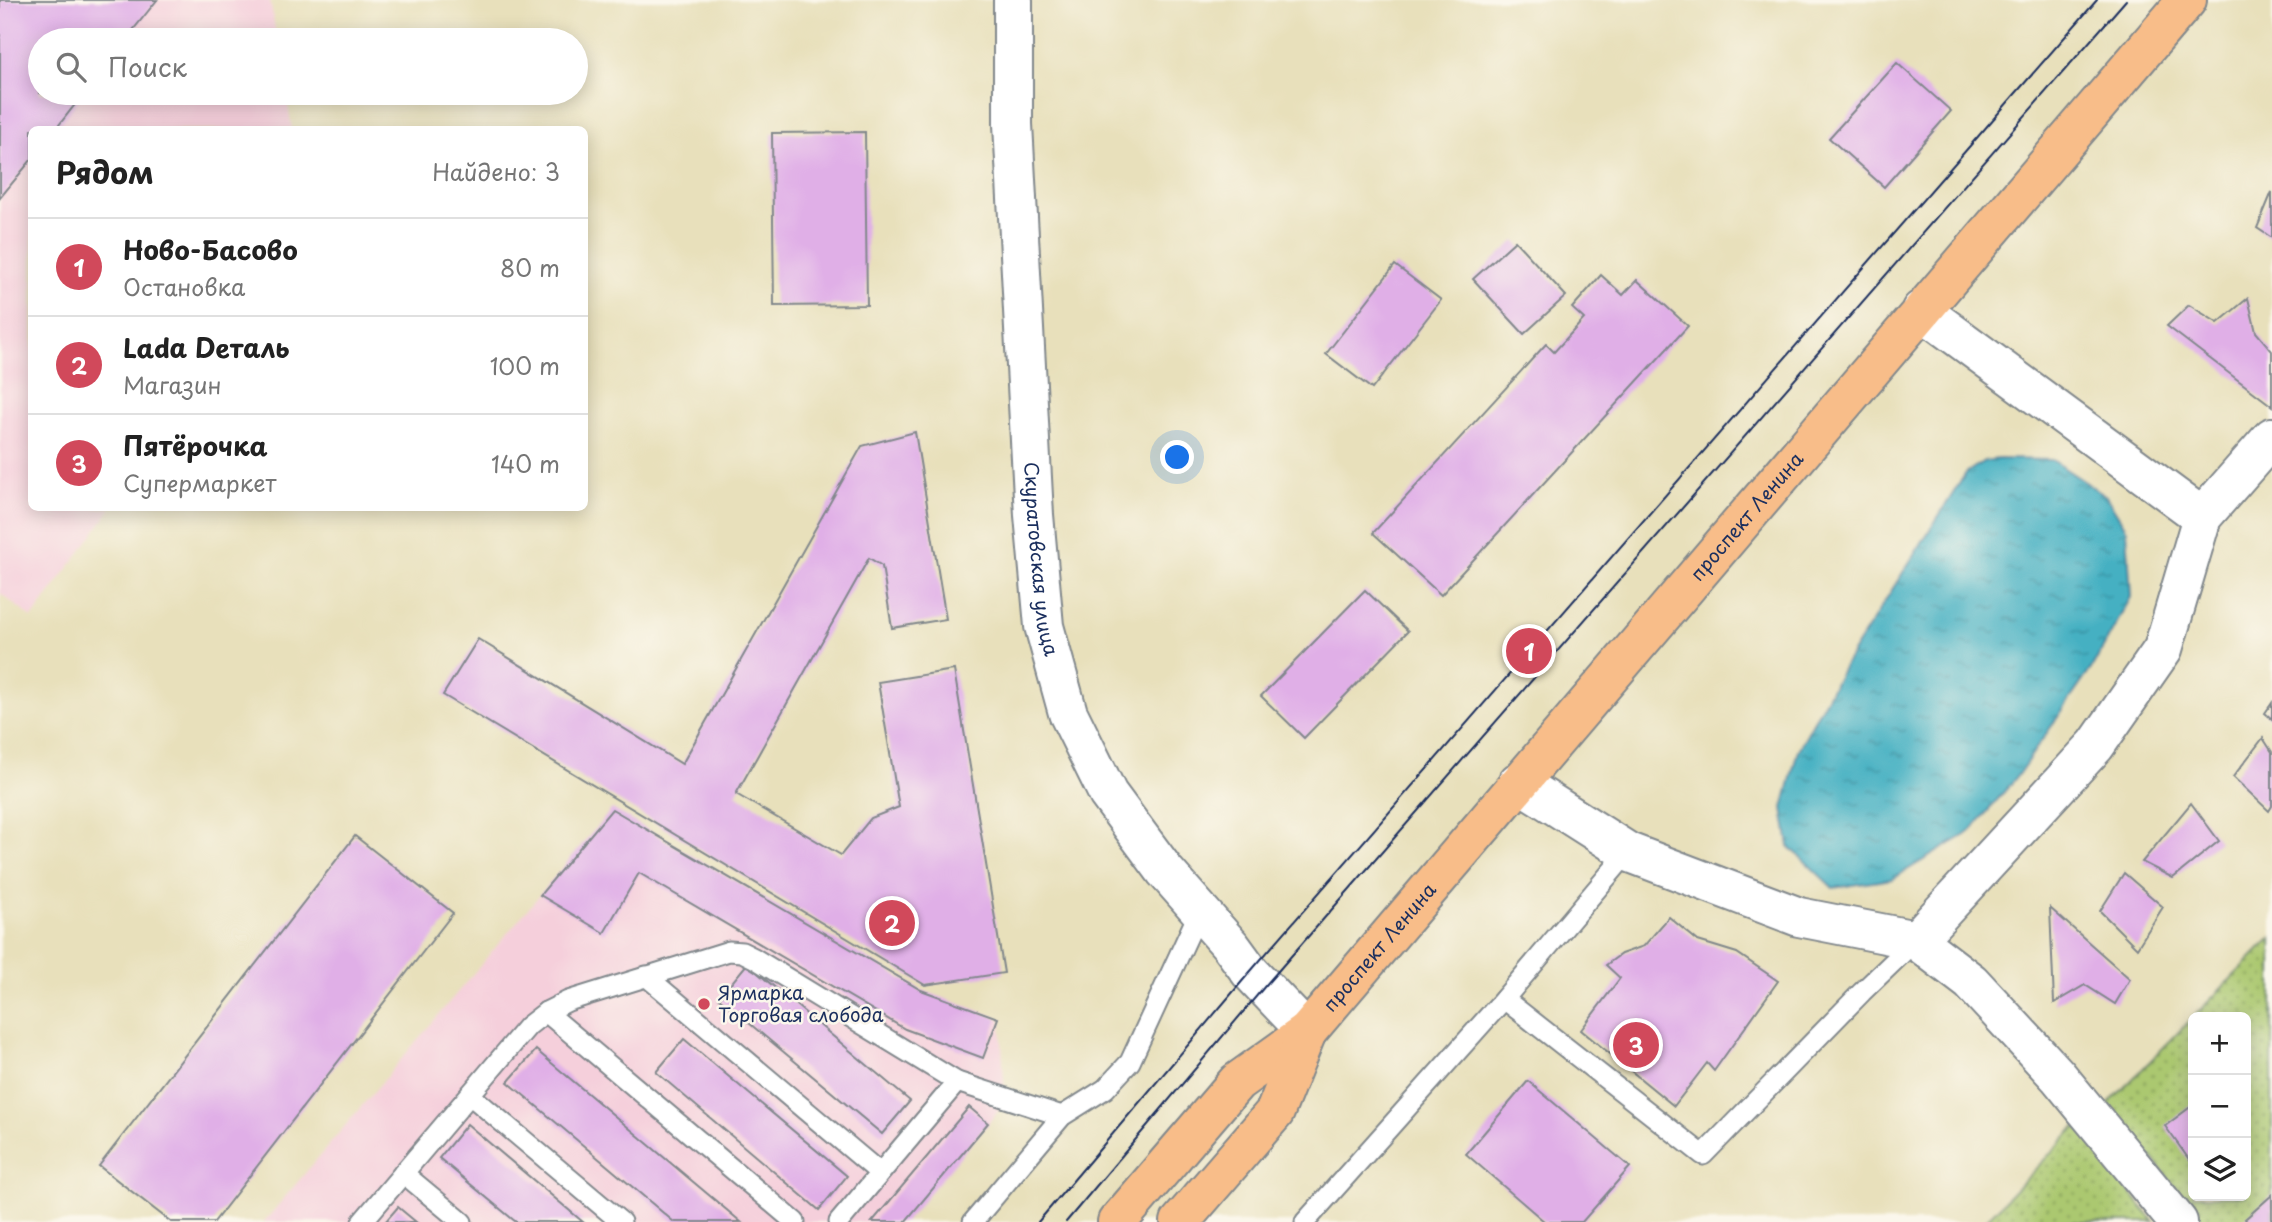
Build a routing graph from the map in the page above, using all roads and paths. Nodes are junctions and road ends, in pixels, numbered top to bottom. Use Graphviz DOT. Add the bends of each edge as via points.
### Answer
graph roads {
  1 [pos="1013,0"];
  2 [pos="2187,0"];
  3 [pos="1921,310"];
  4 [pos="2272,437"];
  5 [pos="2202,517"];
  6 [pos="1518,782"];
  7 [pos="1628,852"];
  8 [pos="1200,910"];
  9 [pos="1916,940"];
  10 [pos="646,976"];
  11 [pos="1504,999"];
  12 [pos="546,1012"];
  13 [pos="1307,1032"];
  14 [pos="957,1082"];
  15 [pos="470,1095"];
  16 [pos="1062,1116"];
  17 [pos="404,1173"];
  18 [pos="880,1173"];
  19 [pos="362,1222"];
  20 [pos="462,1222"];
  21 [pos="621,1222"];
  22 [pos="795,1222"];
  23 [pos="839,1222"];
  24 [pos="973,1222"];
  25 [pos="1117,1222"];
  26 [pos="1180,1222"];
  27 [pos="1305,1222"];
  28 [pos="2178,1222"];
  1 -- 8 [label="street, Скуратовская улица" via="1013,124 1044,626 1068,713 1108,794"];
  2 -- 3 [label="main road, проспект Ленина"];
  3 -- 5 [label="street"];
  3 -- 6 [label="main road, проспект Ленина"];
  4 -- 5 [label="street"];
  5 -- 9 [label="street" via="2163,649 2096,745"];
  6 -- 7 [label="street"];
  6 -- 13 [label="main road, проспект Ленина"];
  7 -- 9 [label="street" via="1799,917"];
  7 -- 11 [label="lane"];
  8 -- 13 [label="street, Скуратовская улица"];
  8 -- 16 [label="lane" via="1130,1062 1105,1089"];
  9 -- 11 [label="lane" via="1703,1155"];
  9 -- 28 [label="street" via="1971,982 2058,1076"];
  10 -- 12 [label="lane"];
  10 -- 14 [label="lane" via="710,955 742,952"];
  10 -- 18 [label="lane"];
  11 -- 27 [label="lane"];
  12 -- 15 [label="lane" via="528,1026"];
  12 -- 22 [label="lane"];
  13 -- 25 [label="main road, проспект Ленина" via="1237,1082"];
  13 -- 26 [label="main road, проспект Ленина" via="1275,1112"];
  14 -- 16 [label="lane"];
  14 -- 18 [label="lane"];
  15 -- 17 [label="lane"];
  15 -- 21 [label="lane"];
  16 -- 24 [label="lane"];
  17 -- 19 [label="lane"];
  17 -- 20 [label="lane"];
  18 -- 23 [label="lane"];
}
